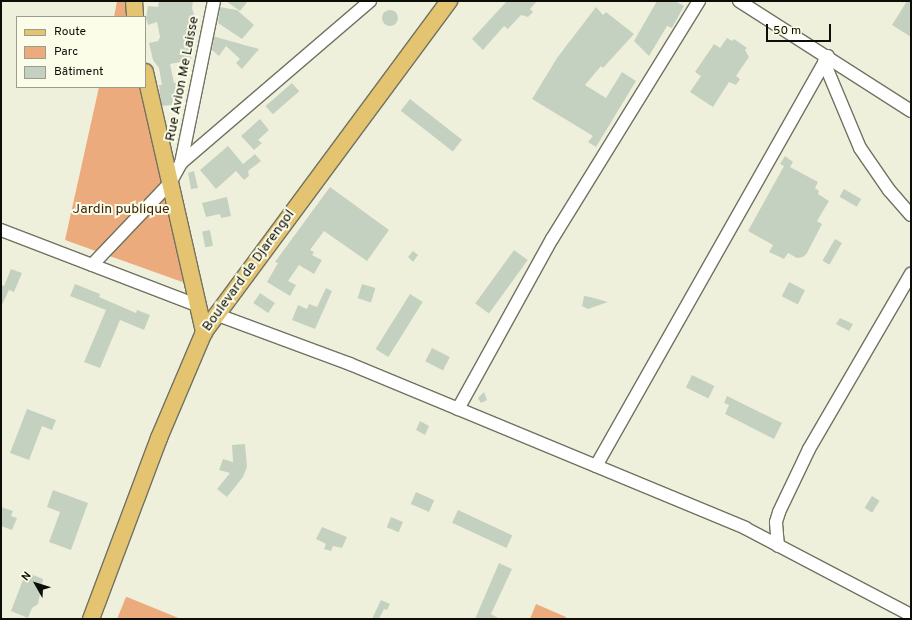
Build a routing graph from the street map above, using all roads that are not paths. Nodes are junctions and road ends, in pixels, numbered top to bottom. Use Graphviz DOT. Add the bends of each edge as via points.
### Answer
graph roads {
  1 [pos="134,1"];
  2 [pos="214,1"];
  3 [pos="370,1"];
  4 [pos="449,1"];
  5 [pos="699,1"];
  6 [pos="739,1"];
  7 [pos="356,5"];
  8 [pos="136,16"];
  9 [pos="826,59"];
  10 [pos="146,76"];
  11 [pos="911,111"];
  12 [pos="181,163"];
  13 [pos="170,183"];
  14 [pos="911,215"];
  15 [pos="1,230"];
  16 [pos="92,265"];
  17 [pos="911,274"];
  18 [pos="196,305"];
  19 [pos="216,314"];
  20 [pos="204,332"];
  21 [pos="458,409"];
  22 [pos="596,466"];
  23 [pos="778,546"];
  24 [pos="911,615"];
  25 [pos="91,619"];
  1 -- 8 [label="main road"];
  2 -- 12 [label="street, Rue Avion Me Laisse"];
  3 -- 7 [label="street"];
  4 -- 19 [label="main road, Boulevard de Djarengol"];
  5 -- 21 [label="street" via="552,239"];
  6 -- 9 [label="street"];
  7 -- 12 [label="street"];
  9 -- 11 [label="street"];
  9 -- 14 [label="street" via="860,148 889,190"];
  9 -- 22 [label="street"];
  10 -- 13 [label="main road"];
  12 -- 13 [label="street"];
  13 -- 16 [label="street"];
  13 -- 18 [label="main road"];
  15 -- 16 [label="street"];
  16 -- 18 [label="street"];
  17 -- 23 [label="street" via="809,449 779,512 776,522"];
  18 -- 20 [label="main road"];
  19 -- 20 [label="main road, Boulevard de Djarengol"];
  19 -- 21 [label="street" via="350,364"];
  20 -- 25 [label="main road, Boulevard de Djarengol" via="159,438"];
  21 -- 22 [label="street"];
  22 -- 23 [label="street" via="745,528"];
  23 -- 24 [label="street"];
}
